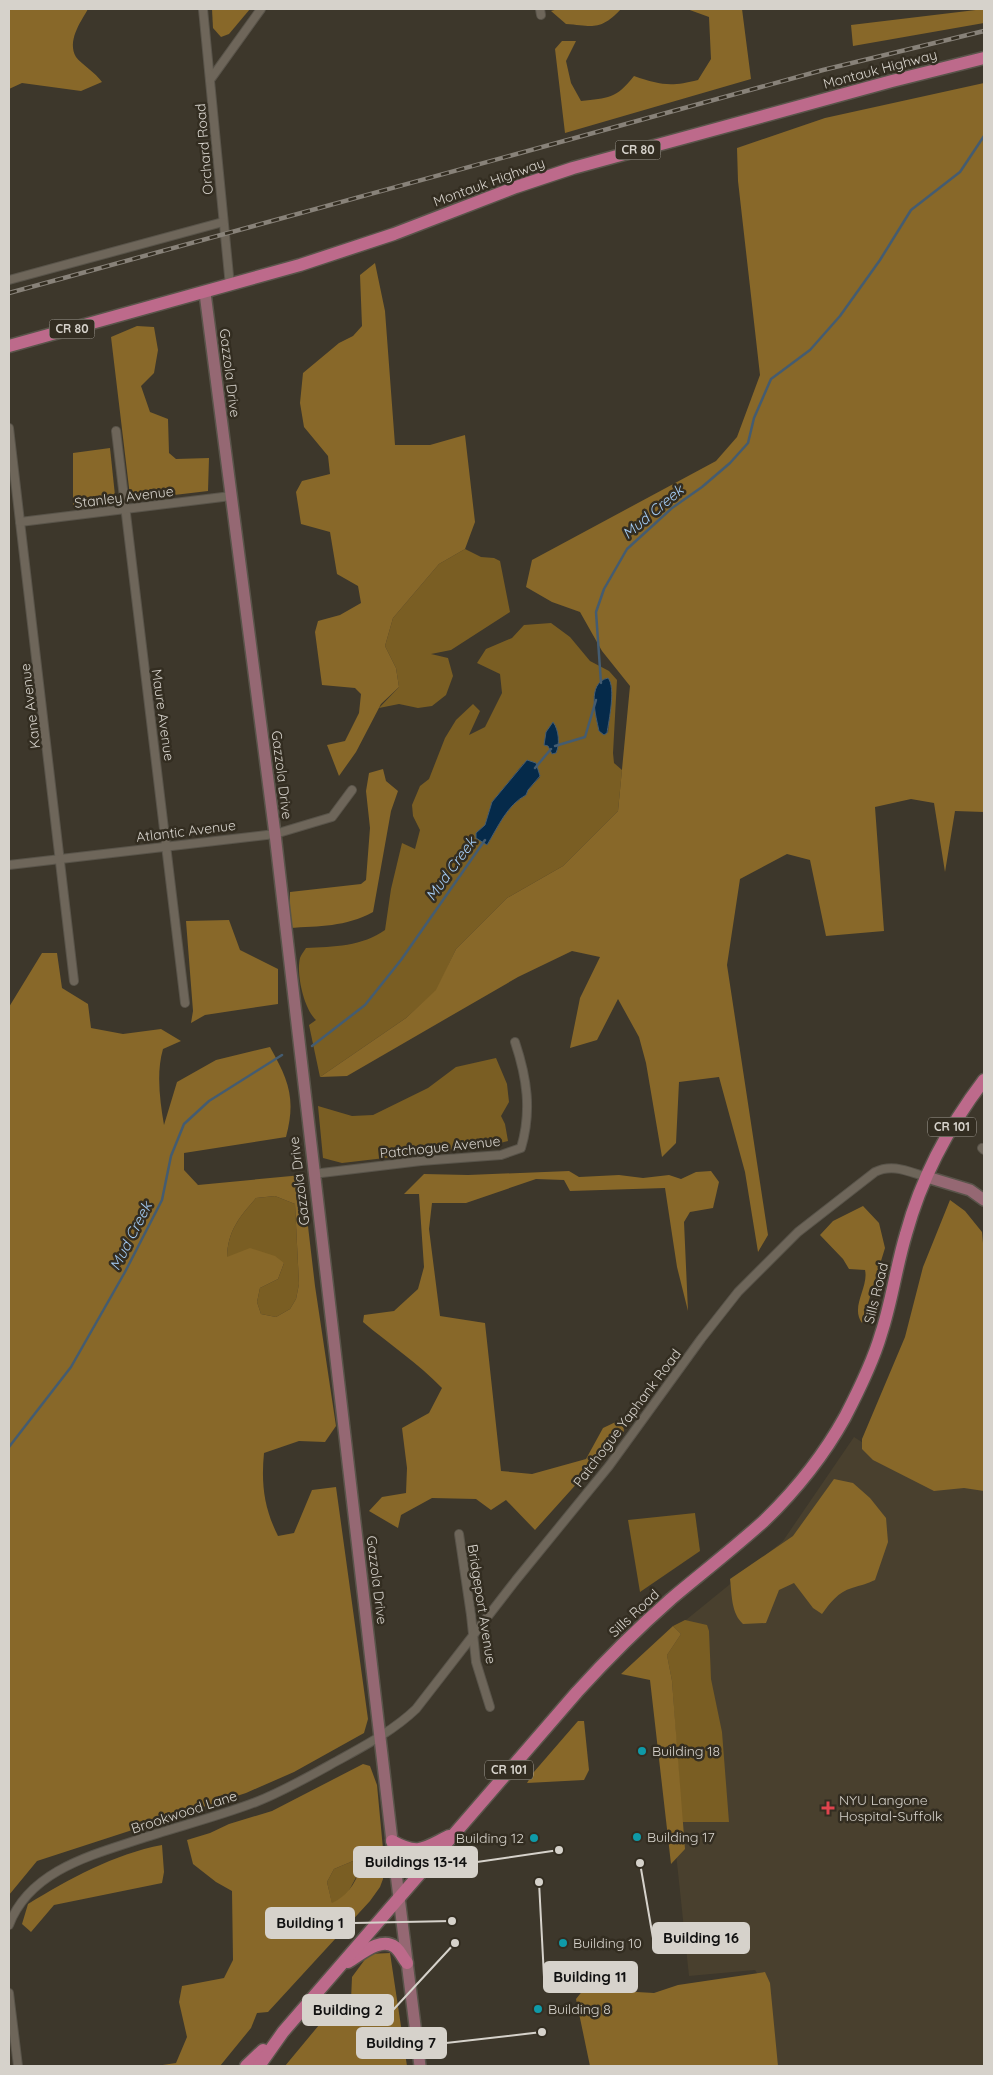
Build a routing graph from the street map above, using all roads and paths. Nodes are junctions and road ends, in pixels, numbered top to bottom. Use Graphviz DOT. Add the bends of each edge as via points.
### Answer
graph roads {
  1 [pos="203,9"];
  2 [pos="261,9"];
  3 [pos="984,58"];
  4 [pos="210,80"];
  5 [pos="223,222"];
  6 [pos="9,280"];
  7 [pos="230,286"];
  8 [pos="205,293"];
  9 [pos="9,346"];
  10 [pos="9,428"];
  11 [pos="116,431"];
  12 [pos="231,496"];
  13 [pos="124,510"];
  14 [pos="20,522"];
  15 [pos="352,790"];
  16 [pos="275,834"];
  17 [pos="166,846"];
  18 [pos="61,859"];
  19 [pos="9,865"];
  20 [pos="74,981"];
  21 [pos="185,1003"];
  22 [pos="515,1042"];
  23 [pos="984,1080"];
  24 [pos="314,1174"];
  25 [pos="927,1177"];
  26 [pos="983,1195"];
  27 [pos="459,1534"];
  28 [pos="473,1636"];
  29 [pos="490,1707"];
  30 [pos="380,1735"];
  31 [pos="454,1834"];
  32 [pos="392,1841"];
  33 [pos="399,1898"];
  34 [pos="9,1924"];
  35 [pos="407,1963"];
  36 [pos="339,1967"];
  37 [pos="9,1993"];
  38 [pos="283,2032"];
  39 [pos="18,2066"];
  40 [pos="246,2066"];
  41 [pos="259,2066"];
  42 [pos="420,2066"];
  1 -- 4 [label="street, Orchard Road"];
  2 -- 4 [label="street"];
  3 -- 7 [label="main road, Montauk Highway / CR 80" via="573,168 363,245"];
  4 -- 5 [label="street, Orchard Road"];
  5 -- 6 [label="street"];
  5 -- 7 [label="street, Orchard Road"];
  7 -- 8 [label="main road, Montauk Highway / CR 80"];
  8 -- 9 [label="main road, Montauk Highway / CR 80"];
  8 -- 12 [label="street, Gazzola Drive"];
  10 -- 14 [label="street, Kane Avenue"];
  11 -- 13 [label="street, Maure Avenue"];
  12 -- 13 [label="street, Stanley Avenue"];
  12 -- 16 [label="street, Gazzola Drive"];
  13 -- 14 [label="street, Stanley Avenue"];
  13 -- 17 [label="street, Maure Avenue"];
  14 -- 18 [label="street, Kane Avenue"];
  15 -- 16 [label="street, Atlantic Avenue" via="332,817"];
  16 -- 17 [label="street, Atlantic Avenue"];
  16 -- 24 [label="street, Gazzola Drive"];
  17 -- 18 [label="street, Atlantic Avenue"];
  17 -- 21 [label="street, Maure Avenue"];
  18 -- 19 [label="street, Atlantic Avenue"];
  18 -- 20 [label="street, Kane Avenue"];
  22 -- 24 [label="street, Patchogue Avenue" via="525,1072 526,1130 521,1148 501,1155"];
  23 -- 25 [label="main road, CR 101" via="955,1123"];
  24 -- 30 [label="street, Gazzola Drive"];
  25 -- 26 [label="street"];
  25 -- 28 [label="street, Patchogue Yaphank Road" via="897,1168 875,1172 798,1232 760,1268 701,1339 609,1466"];
  25 -- 31 [label="main road, Sills Road / CR 101" via="906,1235 875,1352 853,1401 827,1446 798,1484 764,1520 610,1656"];
  27 -- 28 [label="street, Bridgeport Avenue"];
  28 -- 29 [label="street, Bridgeport Avenue" via="476,1662"];
  28 -- 30 [label="street, Patchogue Yaphank Road" via="416,1709"];
  30 -- 32 [label="street, Gazzola Drive"];
  30 -- 34 [label="street, Brookwood Lane" via="309,1777 257,1802 102,1852 63,1868 27,1895"];
  31 -- 32 [label="main road" via="415,1850"];
  31 -- 33 [label="main road, Sills Road / CR 101"];
  32 -- 33 [label="street, Gazzola Drive"];
  33 -- 35 [label="street, Gazzola Drive"];
  33 -- 36 [label="main road, Sills Road / CR 101"];
  35 -- 36 [label="main road" via="396,1948 383,1944"];
  35 -- 42 [label="street, Gazzola Drive"];
  36 -- 38 [label="main road, Sills Road / CR 101"];
  37 -- 39 [label="street"];
  38 -- 40 [label="main road, Sills Road / CR 101"];
  38 -- 41 [label="main road, Sills Road / CR 101"];
}
